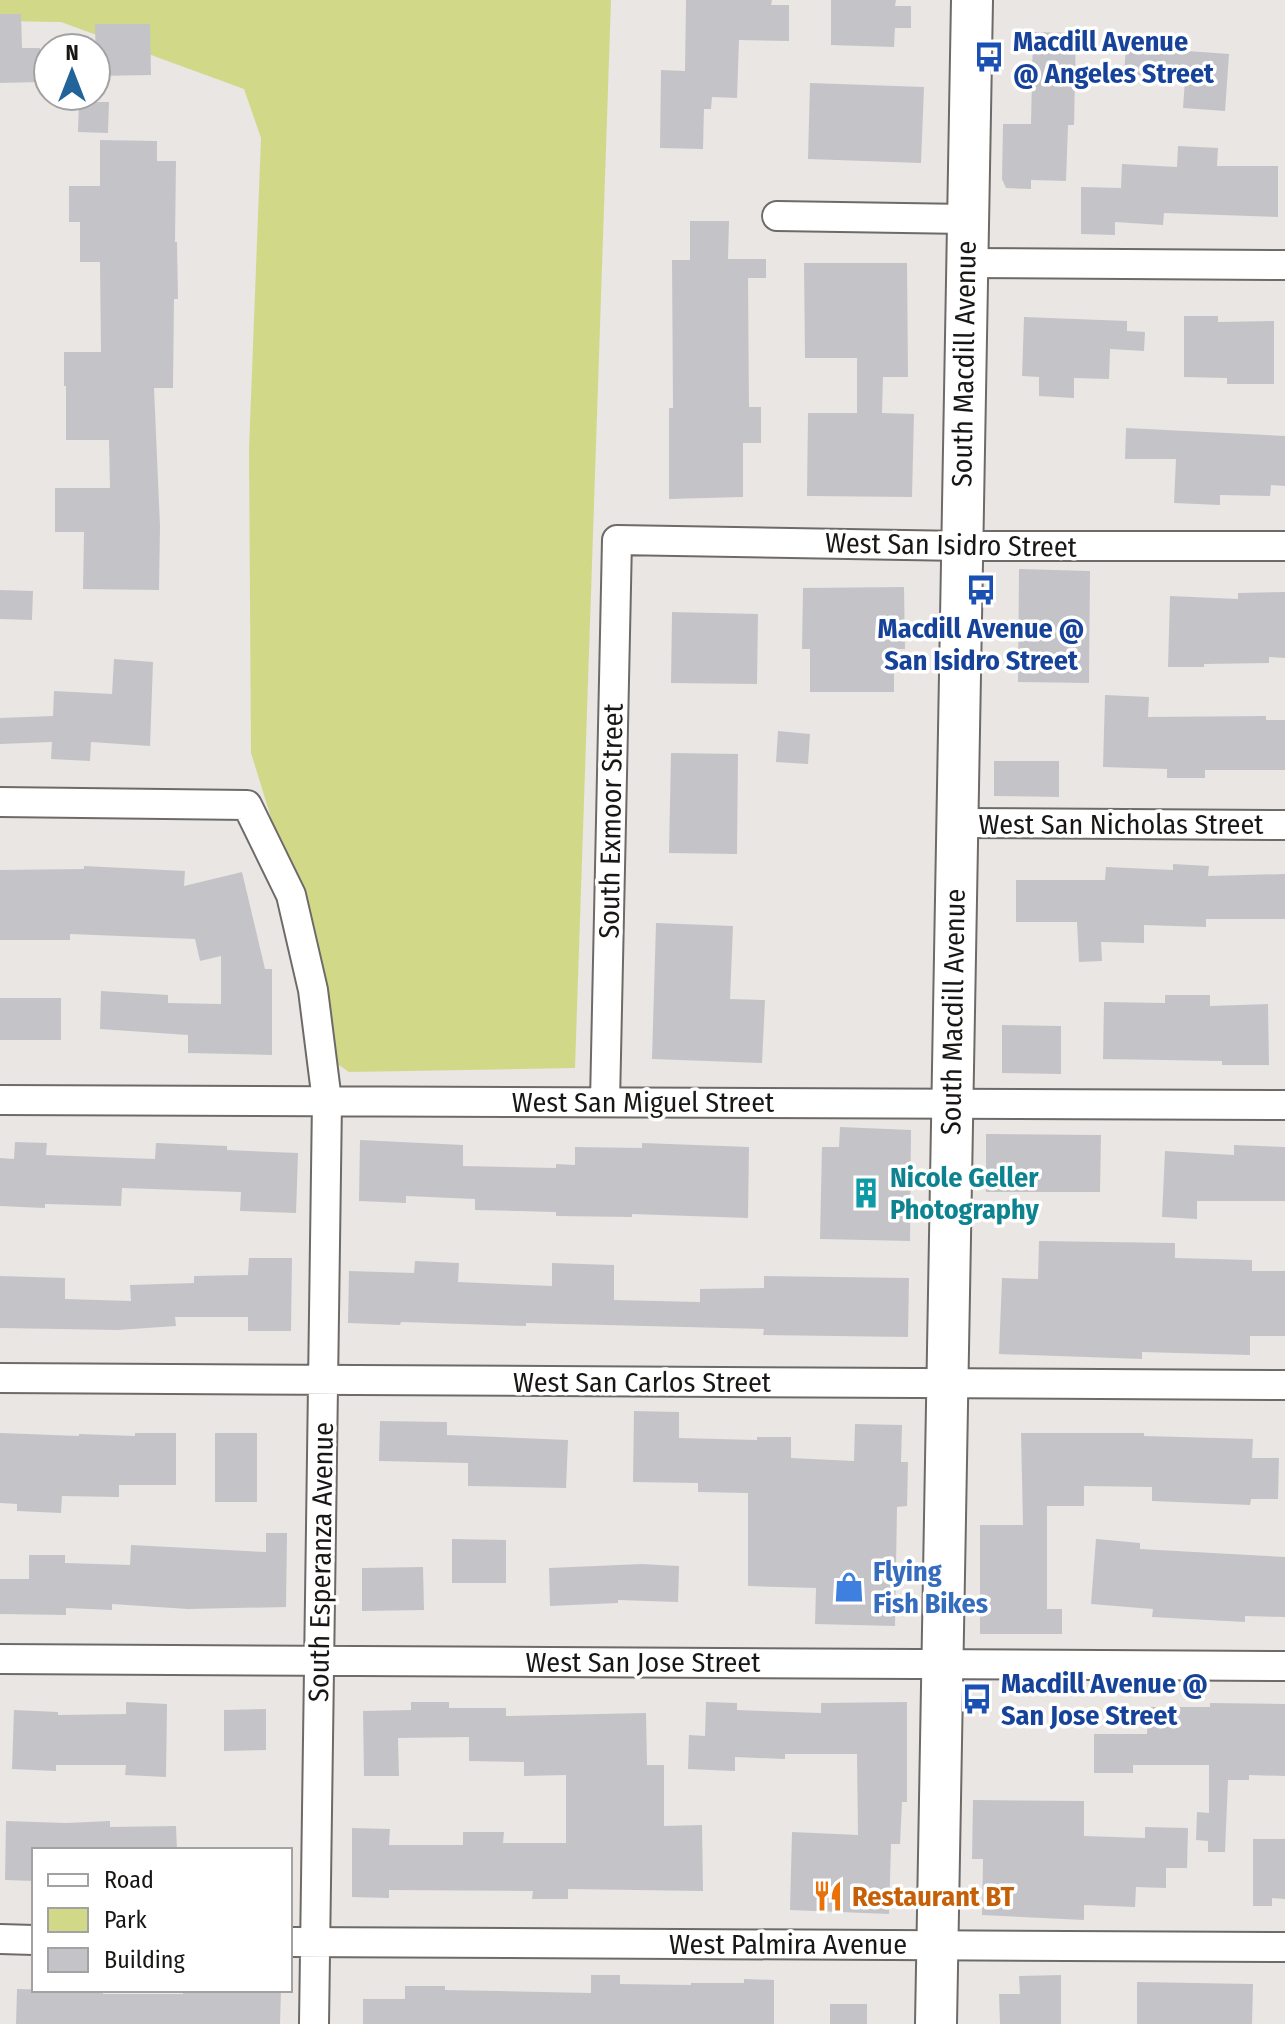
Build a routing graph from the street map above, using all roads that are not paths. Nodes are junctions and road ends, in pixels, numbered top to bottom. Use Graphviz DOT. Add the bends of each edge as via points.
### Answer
graph roads {
  1 [pos="972,0"];
  2 [pos="777,216"];
  3 [pos="966,219"];
  4 [pos="966,263"];
  5 [pos="1285,265"];
  6 [pos="617,540"];
  7 [pos="962,546"];
  8 [pos="1285,546"];
  9 [pos="0,802"];
  10 [pos="957,823"];
  11 [pos="1285,825"];
  12 [pos="0,1100"];
  13 [pos="327,1101"];
  14 [pos="605,1102"];
  15 [pos="951,1103"];
  16 [pos="1285,1105"];
  17 [pos="0,1378"];
  18 [pos="323,1379"];
  19 [pos="946,1384"];
  20 [pos="1285,1385"];
  21 [pos="0,1659"];
  22 [pos="319,1661"];
  23 [pos="940,1664"];
  24 [pos="1285,1666"];
  25 [pos="0,1939"];
  26 [pos="32,1940"];
  27 [pos="302,1942"];
  28 [pos="937,1945"];
  29 [pos="1285,1947"];
  30 [pos="314,2024"];
  31 [pos="936,2024"];
  1 -- 3 [label="street, South Macdill Avenue"];
  2 -- 3 [label="street"];
  3 -- 4 [label="street, South Macdill Avenue"];
  4 -- 5 [label="street"];
  4 -- 7 [label="street, South Macdill Avenue"];
  6 -- 7 [label="street, West San Isidro Street"];
  6 -- 14 [label="street, South Exmoor Street"];
  7 -- 8 [label="street, West San Isidro Street"];
  7 -- 10 [label="street, South Macdill Avenue"];
  9 -- 13 [label="street, South Esperanza Avenue" via="247,805 291,895 313,990"];
  10 -- 11 [label="street, West San Nicholas Street"];
  10 -- 15 [label="street, South Macdill Avenue"];
  12 -- 13 [label="street, West San Miguel Street"];
  13 -- 14 [label="street, West San Miguel Street"];
  13 -- 18 [label="street, South Esperanza Avenue"];
  14 -- 15 [label="street, West San Miguel Street"];
  15 -- 16 [label="street, West San Miguel Street"];
  15 -- 19 [label="street, South Macdill Avenue"];
  17 -- 18 [label="street, West San Carlos Street"];
  18 -- 19 [label="street, West San Carlos Street"];
  18 -- 22 [label="street, South Esperanza Avenue"];
  19 -- 20 [label="street, West San Carlos Street"];
  19 -- 23 [label="street, South Macdill Avenue"];
  21 -- 22 [label="street, West San Jose Street"];
  22 -- 23 [label="street, West San Jose Street"];
  22 -- 27 [label="street, South Esperanza Avenue"];
  23 -- 24 [label="street, West San Jose Street"];
  23 -- 28 [label="street, South Macdill Avenue"];
  25 -- 26 [label="street"];
  27 -- 28 [label="street, West Palmira Avenue"];
  27 -- 30 [label="street, South Esperanza Avenue"];
  28 -- 29 [label="street, West Palmira Avenue"];
  28 -- 31 [label="street, South Macdill Avenue"];
}
